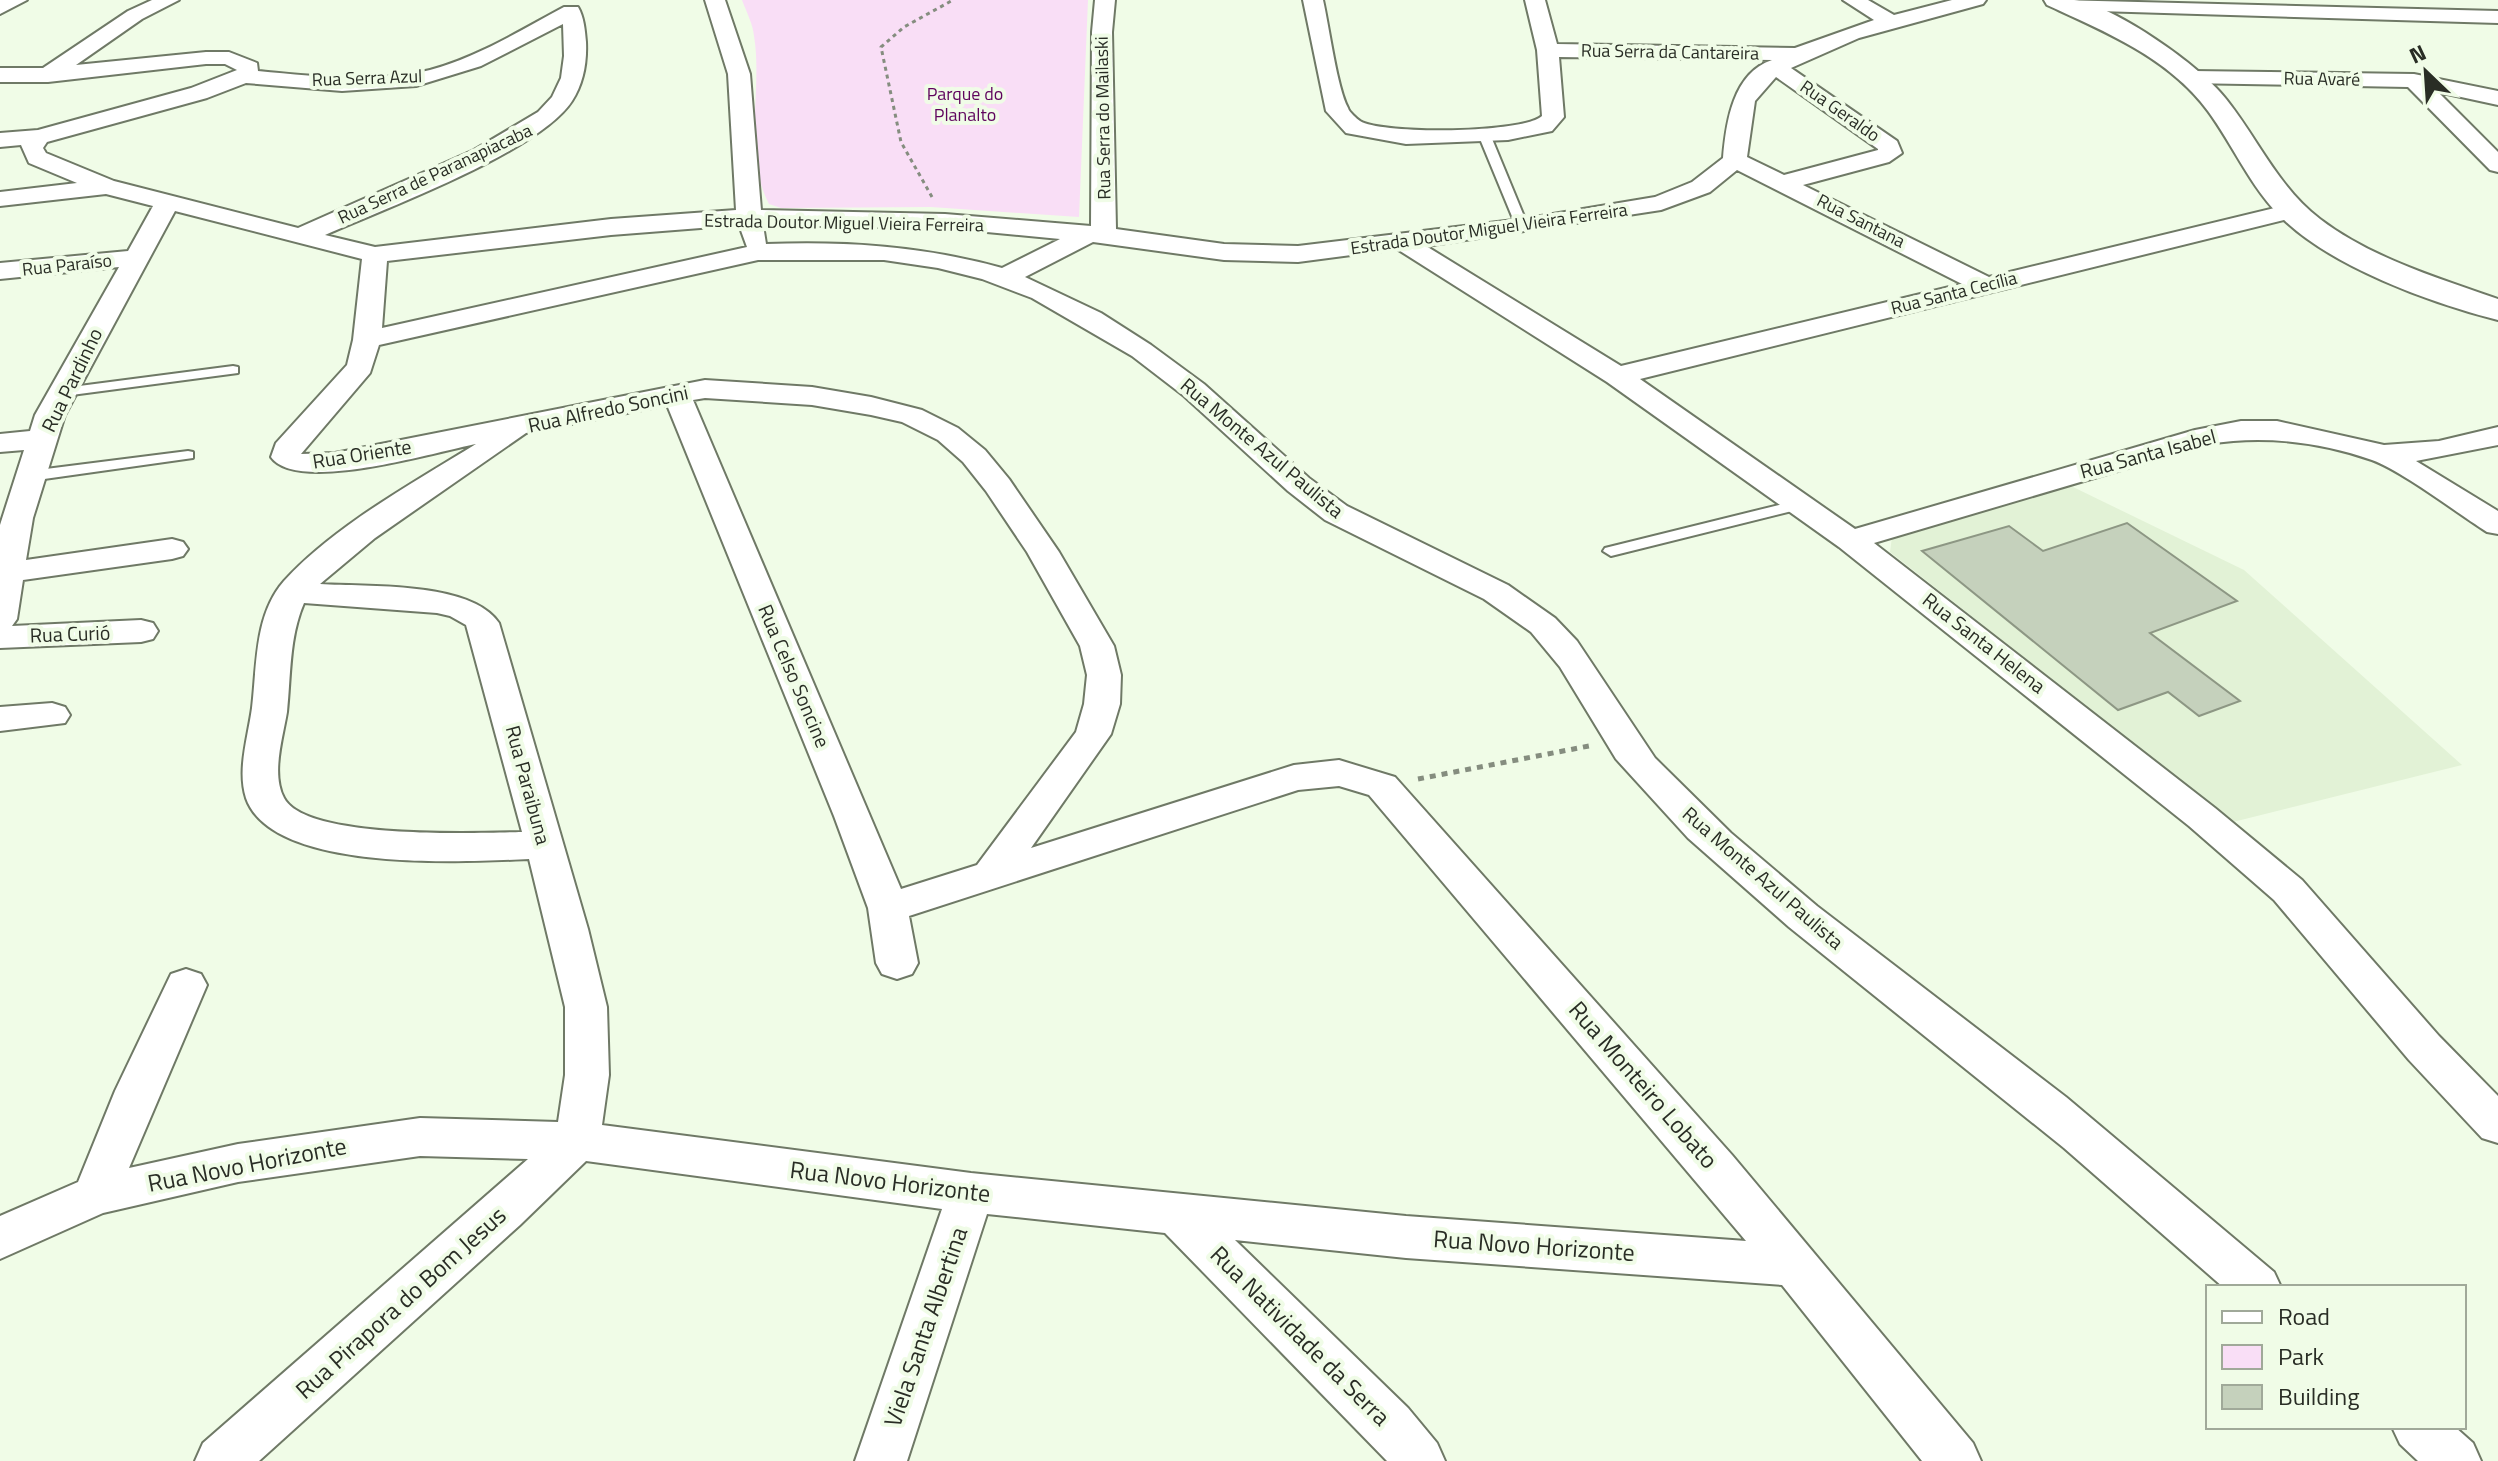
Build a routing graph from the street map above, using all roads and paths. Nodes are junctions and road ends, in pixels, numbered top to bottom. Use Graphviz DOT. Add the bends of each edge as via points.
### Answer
graph roads {
  1 [pos="17,0"];
  2 [pos="169,0"];
  3 [pos="548,0"];
  4 [pos="715,0"];
  5 [pos="953,0"];
  6 [pos="1105,0"];
  7 [pos="1313,0"];
  8 [pos="1535,0"];
  9 [pos="1853,0"];
  10 [pos="1885,0"];
  11 [pos="1976,0"];
  12 [pos="2060,2"];
  13 [pos="2210,5"];
  14 [pos="0,8"];
  15 [pos="1946,8"];
  16 [pos="2413,8"];
  17 [pos="571,11"];
  18 [pos="2498,17"];
  19 [pos="1894,23"];
  20 [pos="1548,50"];
  21 [pos="1784,60"];
  22 [pos="0,75"];
  23 [pos="47,75"];
  24 [pos="244,76"];
  25 [pos="2193,78"];
  26 [pos="2414,81"];
  27 [pos="2498,98"];
  28 [pos="1484,134"];
  29 [pos="39,137"];
  30 [pos="0,140"];
  31 [pos="1735,160"];
  32 [pos="2498,165"];
  33 [pos="1785,182"];
  34 [pos="105,186"];
  35 [pos="0,199"];
  36 [pos="168,201"];
  37 [pos="2291,211"];
  38 [pos="749,217"];
  39 [pos="945,221"];
  40 [pos="1522,226"];
  41 [pos="1016,228"];
  42 [pos="303,235"];
  43 [pos="1096,235"];
  44 [pos="1403,242"];
  45 [pos="758,252"];
  46 [pos="375,255"];
  47 [pos="134,258"];
  48 [pos="970,265"];
  49 [pos="0,271"];
  50 [pos="1007,276"];
  51 [pos="1985,285"];
  52 [pos="2498,310"];
  53 [pos="367,340"];
  54 [pos="233,370"];
  55 [pos="1617,376"];
  56 [pos="64,392"];
  57 [pos="676,393"];
  58 [pos="527,423"];
  59 [pos="2498,436"];
  60 [pos="42,439"];
  61 [pos="0,443"];
  62 [pos="2384,454"];
  63 [pos="188,455"];
  64 [pos="30,476"];
  65 [pos="1799,505"];
  66 [pos="2498,525"];
  67 [pos="1850,540"];
  68 [pos="172,549"];
  69 [pos="1611,551"];
  70 [pos="11,572"];
  71 [pos="293,592"];
  72 [pos="0,619"];
  73 [pos="141,631"];
  74 [pos="0,637"];
  75 [pos="52,715"];
  76 [pos="0,719"];
  77 [pos="1621,740"];
  78 [pos="1382,786"];
  79 [pos="543,845"];
  80 [pos="991,875"];
  81 [pos="888,908"];
  82 [pos="897,963"];
  83 [pos="186,985"];
  84 [pos="2498,1125"];
  85 [pos="577,1141"];
  86 [pos="971,1193"];
  87 [pos="96,1195"];
  88 [pos="1177,1214"];
  89 [pos="0,1238"];
  90 [pos="1793,1265"];
  91 [pos="2255,1285"];
  92 [pos="2420,1429"];
  93 [pos="221,1461"];
  94 [pos="881,1461"];
  95 [pos="1419,1461"];
  96 [pos="1955,1461"];
  97 [pos="2455,1461"];
  1 -- 14 [label="street"];
  2 -- 23 [label="street" via="135,15"];
  3 -- 17 [label="street"];
  4 -- 38 [label="street" via="739,74"];
  5 -- 39 [label="path" via="904,27 881,47 901,142"];
  6 -- 43 [label="street, Rua Serra do Mailaski"];
  7 -- 28 [label="street" via="1337,111 1354,128 1406,137"];
  8 -- 20 [label="street"];
  9 -- 19 [label="street"];
  10 -- 15 [label="street"];
  11 -- 15 [label="street"];
  12 -- 13 [label="street"];
  12 -- 25 [label="main road" via="2146,45"];
  13 -- 16 [label="street"];
  15 -- 19 [label="street"];
  16 -- 18 [label="street"];
  17 -- 24 [label="street, Rua Serra Azul" via="437,75 345,82"];
  17 -- 42 [label="street, Rua Serra de Paranapiacaba" via="577,43 571,78 562,100 540,124"];
  19 -- 21 [label="street"];
  20 -- 21 [label="street, Rua Serra da Cantareira"];
  20 -- 28 [label="street" via="1553,117 1525,132"];
  21 -- 31 [label="street" via="1746,95"];
  21 -- 33 [label="street, Rua Geraldo" via="1889,146 1890,153"];
  22 -- 23 [label="street"];
  23 -- 24 [label="street" via="229,58 249,68"];
  24 -- 29 [label="street"];
  25 -- 26 [label="street, Rua Avaré"];
  25 -- 37 [label="main road"];
  26 -- 27 [label="street, Rua Avaré"];
  26 -- 32 [label="street"];
  28 -- 40 [label="lane"];
  29 -- 30 [label="street"];
  29 -- 34 [label="street, Estrada Doutor Miguel Vieira Ferreira" via="31,148 37,158"];
  31 -- 33 [label="street, Rua Santana"];
  31 -- 40 [label="street, Estrada Doutor Miguel Vieira Ferreira" via="1701,187 1672,200"];
  33 -- 51 [label="street, Rua Santana"];
  34 -- 35 [label="street"];
  34 -- 36 [label="street, Estrada Doutor Miguel Vieira Ferreira"];
  36 -- 42 [label="street, Estrada Doutor Miguel Vieira Ferreira"];
  36 -- 47 [label="street, Rua Pardinho"];
  37 -- 51 [label="street, Rua Santa Cecília"];
  37 -- 52 [label="main road" via="2349,249"];
  38 -- 39 [label="street, Estrada Doutor Miguel Vieira Ferreira"];
  38 -- 45 [label="street"];
  38 -- 46 [label="street, Estrada Doutor Miguel Vieira Ferreira" via="611,227"];
  39 -- 41 [label="street, Estrada Doutor Miguel Vieira Ferreira"];
  40 -- 44 [label="street, Estrada Doutor Miguel Vieira Ferreira"];
  41 -- 43 [label="street, Estrada Doutor Miguel Vieira Ferreira"];
  41 -- 48 [label="street" via="1004,244"];
  42 -- 46 [label="street, Estrada Doutor Miguel Vieira Ferreira"];
  43 -- 44 [label="street, Estrada Doutor Miguel Vieira Ferreira" via="1259,254"];
  43 -- 50 [label="street"];
  44 -- 55 [label="street, Rua Santa Helena"];
  45 -- 48 [label="street, Rua Monte Azul Paulista" via="889,251"];
  45 -- 53 [label="street, Rua Monte Azul Paulista"];
  46 -- 53 [label="street, Rua Oriente"];
  47 -- 49 [label="street, Rua Paraíso"];
  47 -- 56 [label="street, Rua Pardinho"];
  48 -- 50 [label="street, Rua Monte Azul Paulista"];
  50 -- 77 [label="street, Rua Monte Azul Paulista" via="1100,322 1194,390 1332,510 1485,587 1536,620 1570,657"];
  51 -- 55 [label="street, Rua Santa Cecília"];
  53 -- 58 [label="street, Rua Oriente" via="351,380 287,449 291,462 364,457"];
  54 -- 56 [label="lane"];
  55 -- 65 [label="street, Rua Santa Helena"];
  56 -- 60 [label="street, Rua Pardinho"];
  57 -- 58 [label="street, Rua Alfredo Soncini"];
  57 -- 80 [label="street, Rua Alfredo Soncini" via="730,389 812,396 912,416 948,434 974,456 1043,552 1097,646 1104,675 1102,704 1093,734"];
  57 -- 81 [label="street, Rua Celso Soncine"];
  58 -- 71 [label="street, Rua Alfredo Soncini" via="373,526"];
  59 -- 62 [label="street, Rua Santa Isabel" via="2439,450"];
  60 -- 61 [label="street"];
  60 -- 64 [label="street, Rua Pardinho"];
  62 -- 66 [label="street"];
  62 -- 67 [label="street, Rua Santa Isabel" via="2311,435 2241,430"];
  63 -- 64 [label="lane"];
  64 -- 70 [label="street, Rua Pardinho" via="17,518"];
  65 -- 67 [label="street, Rua Santa Helena"];
  65 -- 69 [label="lane"];
  67 -- 84 [label="street, Rua Santa Helena" via="2288,890"];
  68 -- 70 [label="street"];
  70 -- 72 [label="street, Rua Pardinho"];
  71 -- 79 [label="street, Rua Paraibuna" via="437,603 474,613 487,634"];
  71 -- 79 [label="street" via="281,620 263,751 264,794 283,822 301,830 403,845"];
  73 -- 74 [label="street, Rua Curió"];
  75 -- 76 [label="street"];
  77 -- 78 [label="path"];
  77 -- 91 [label="street, Rua Monte Azul Paulista" via="1733,857 2023,1087"];
  78 -- 80 [label="street, Rua Monteiro Lobato" via="1357,773 1294,778"];
  78 -- 90 [label="street, Rua Monteiro Lobato" via="1627,1064"];
  79 -- 85 [label="street, Rua Paraibuna" via="586,1007 587,1075"];
  80 -- 81 [label="street, Rua Monteiro Lobato"];
  81 -- 82 [label="street, Rua Celso Soncine"];
  83 -- 87 [label="street"];
  85 -- 86 [label="street, Rua Novo Horizonte"];
  85 -- 87 [label="street, Rua Novo Horizonte" via="420,1137 238,1163"];
  85 -- 93 [label="street, Rua Pirapora do Bom Jesus"];
  86 -- 88 [label="street, Rua Novo Horizonte"];
  86 -- 94 [label="street, Viela Santa Albertina"];
  87 -- 89 [label="street, Rua Novo Horizonte"];
  88 -- 90 [label="street, Rua Novo Horizonte" via="1406,1237"];
  88 -- 95 [label="street, Rua Natividade da Serra" via="1390,1425"];
  90 -- 96 [label="street, Rua Monteiro Lobato"];
  92 -- 97 [label="street"];
}
